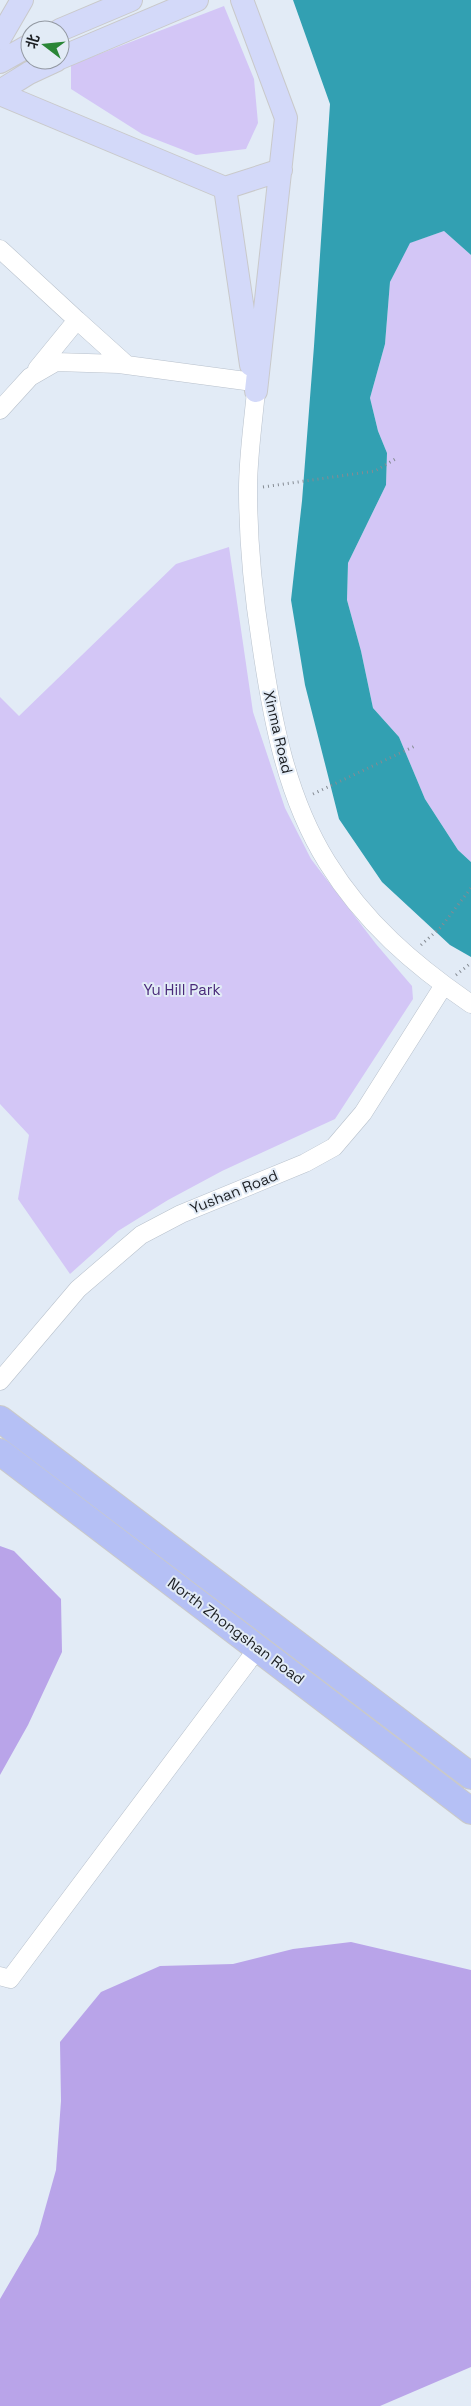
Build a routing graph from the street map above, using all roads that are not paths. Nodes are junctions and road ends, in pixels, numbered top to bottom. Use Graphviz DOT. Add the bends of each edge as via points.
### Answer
graph roads {
  1 [pos="22,0"];
  2 [pos="131,0"];
  3 [pos="197,0"];
  4 [pos="242,0"];
  5 [pos="70,26"];
  6 [pos="0,38"];
  7 [pos="20,50"];
  8 [pos="70,54"];
  9 [pos="0,62"];
  10 [pos="35,70"];
  11 [pos="0,93"];
  12 [pos="281,170"];
  13 [pos="225,188"];
  14 [pos="0,250"];
  15 [pos="77,320"];
  16 [pos="127,365"];
  17 [pos="30,377"];
  18 [pos="254,387"];
  19 [pos="0,410"];
  20 [pos="444,985"];
  21 [pos="471,1004"];
  22 [pos="0,1381"];
  23 [pos="0,1419"];
  24 [pos="0,1452"];
  25 [pos="258,1648"];
  26 [pos="471,1776"];
  27 [pos="471,1811"];
  28 [pos="0,1976"];
  1 -- 6 [label="main road"];
  2 -- 5 [label="main road"];
  3 -- 8 [label="main road"];
  4 -- 12 [label="main road" via="286,118"];
  7 -- 9 [label="main road"];
  10 -- 11 [label="main road"];
  11 -- 13 [label="main road"];
  12 -- 13 [label="main road"];
  12 -- 18 [label="main road"];
  13 -- 18 [label="main road"];
  14 -- 15 [label="street"];
  15 -- 16 [label="street"];
  15 -- 17 [label="street"];
  16 -- 17 [label="street" via="56,362"];
  16 -- 18 [label="street"];
  17 -- 19 [label="street"];
  18 -- 20 [label="street, Xinma Road" via="248,489 253,589 283,762 296,801 326,862 367,916 409,958"];
  20 -- 21 [label="street, Xinma Road"];
  20 -- 22 [label="street, Yushan Road" via="362,1113 334,1147 305,1164 182,1214 141,1235 78,1289"];
  23 -- 26 [label="highway, North Zhongshan Road"];
  24 -- 25 [label="highway, North Zhongshan Road"];
  25 -- 27 [label="highway, North Zhongshan Road"];
  25 -- 28 [label="street" via="10,1979"];
}
